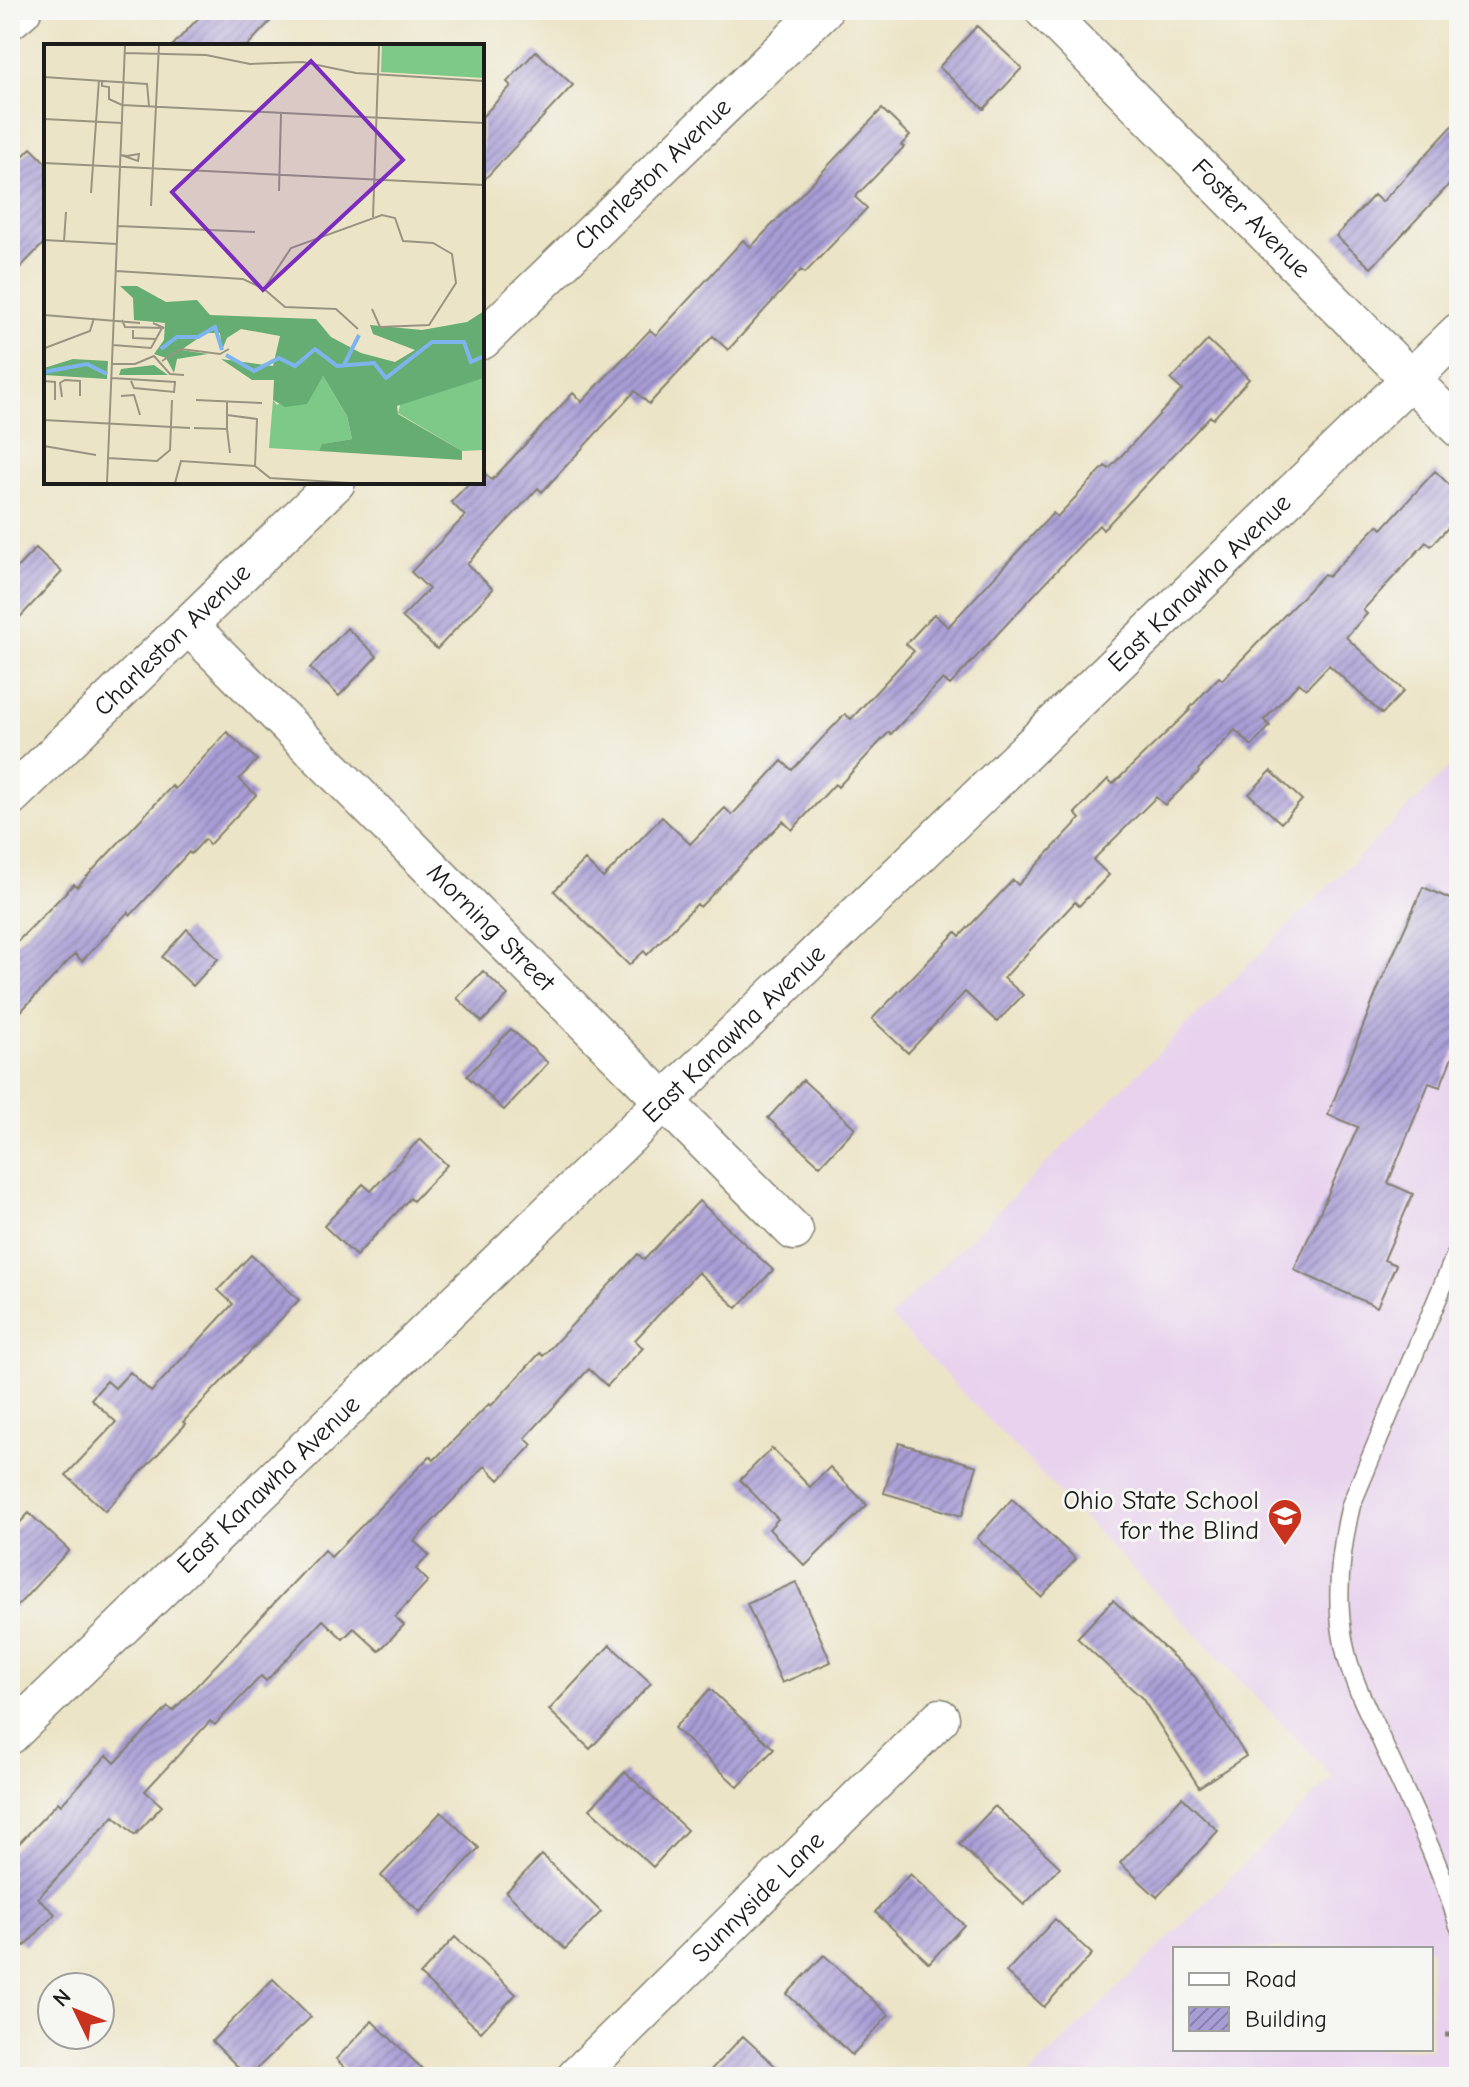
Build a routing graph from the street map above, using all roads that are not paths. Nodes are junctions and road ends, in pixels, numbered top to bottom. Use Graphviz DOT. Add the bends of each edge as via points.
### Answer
graph roads {
  1 [pos="22,10"];
  2 [pos="823,10"];
  3 [pos="1044,10"];
  4 [pos="10,20"];
  5 [pos="1459,332"];
  6 [pos="484,338"];
  7 [pos="1410,379"];
  8 [pos="1459,428"];
  9 [pos="334,484"];
  10 [pos="188,625"];
  11 [pos="10,797"];
  12 [pos="665,1101"];
  13 [pos="794,1231"];
  14 [pos="1459,1247"];
  15 [pos="940,1718"];
  16 [pos="10,1735"];
  17 [pos="1459,1926"];
  18 [pos="576,2077"];
  1 -- 4 [label="street"];
  2 -- 6 [label="street, Charleston Avenue"];
  3 -- 7 [label="street, Foster Avenue"];
  5 -- 7 [label="street, East Kanawha Avenue"];
  7 -- 8 [label="street, Foster Avenue"];
  7 -- 12 [label="street, East Kanawha Avenue"];
  9 -- 10 [label="street, Charleston Avenue"];
  10 -- 11 [label="street, Charleston Avenue"];
  10 -- 12 [label="street, Morning Street"];
  12 -- 13 [label="street, Morning Street"];
  12 -- 16 [label="street, East Kanawha Avenue"];
  14 -- 17 [label="lane" via="1351,1505 1340,1575 1351,1672 1446,1884"];
  15 -- 18 [label="street, Sunnyside Lane"];
}
